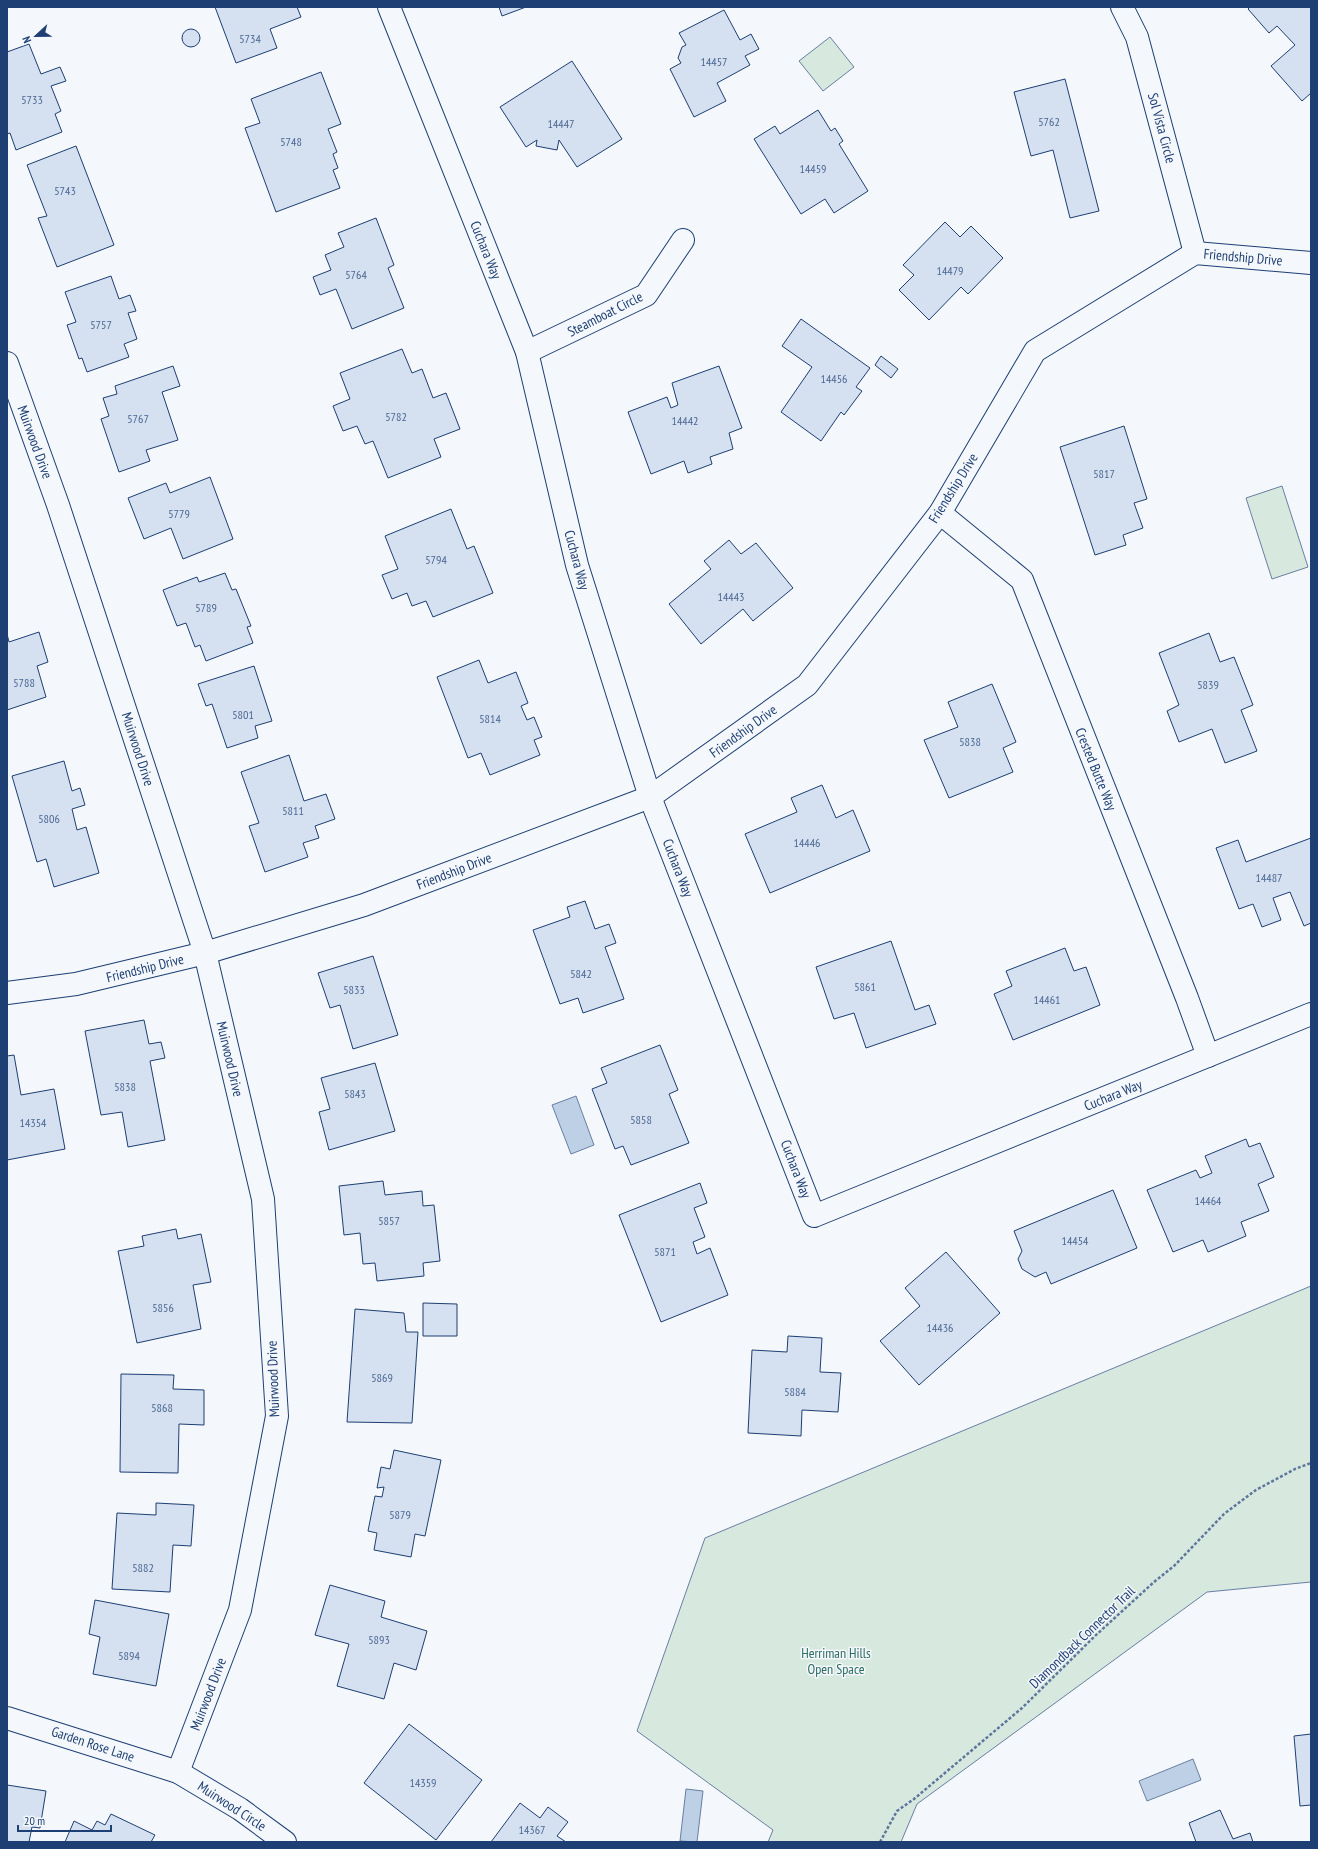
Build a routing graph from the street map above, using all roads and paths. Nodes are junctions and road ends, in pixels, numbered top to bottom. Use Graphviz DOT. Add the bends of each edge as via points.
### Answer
graph roads {
  1 [pos="389,7"];
  2 [pos="1122,7"];
  3 [pos="683,240"];
  4 [pos="1195,252"];
  5 [pos="1311,263"];
  6 [pos="527,352"];
  7 [pos="7,363"];
  8 [pos="940,513"];
  9 [pos="650,798"];
  10 [pos="205,953"];
  11 [pos="7,993"];
  12 [pos="1311,1014"];
  13 [pos="1208,1056"];
  14 [pos="1311,1463"];
  15 [pos="7,1718"];
  16 [pos="178,1772"];
  17 [pos="285,1842"];
  18 [pos="880,1842"];
  1 -- 6 [label="street, Cuchara Way"];
  2 -- 4 [label="street, Sol Vista Circle" via="1137,37"];
  3 -- 6 [label="street, Steamboat Circle" via="646,295"];
  4 -- 5 [label="street, Friendship Drive"];
  4 -- 8 [label="street, Friendship Drive" via="1035,351"];
  6 -- 9 [label="street, Cuchara Way" via="577,565"];
  7 -- 10 [label="street, Muirwood Drive" via="58,505"];
  8 -- 9 [label="street, Friendship Drive" via="807,685"];
  8 -- 13 [label="street, Crested Butte Way" via="1022,580"];
  9 -- 10 [label="street, Friendship Drive" via="364,905"];
  9 -- 13 [label="street, Cuchara Way" via="814,1216"];
  10 -- 11 [label="street, Friendship Drive" via="76,984"];
  10 -- 16 [label="street, Muirwood Drive" via="264,1199 277,1416 240,1610"];
  12 -- 13 [label="street, Cuchara Way"];
  14 -- 18 [label="path, Diamondback Connector Trail" via="1256,1490 1224,1514 1188,1552 1095,1636 1022,1708 897,1811"];
  15 -- 16 [label="street, Garden Rose Lane"];
  16 -- 17 [label="street, Muirwood Circle" via="240,1809"];
}
